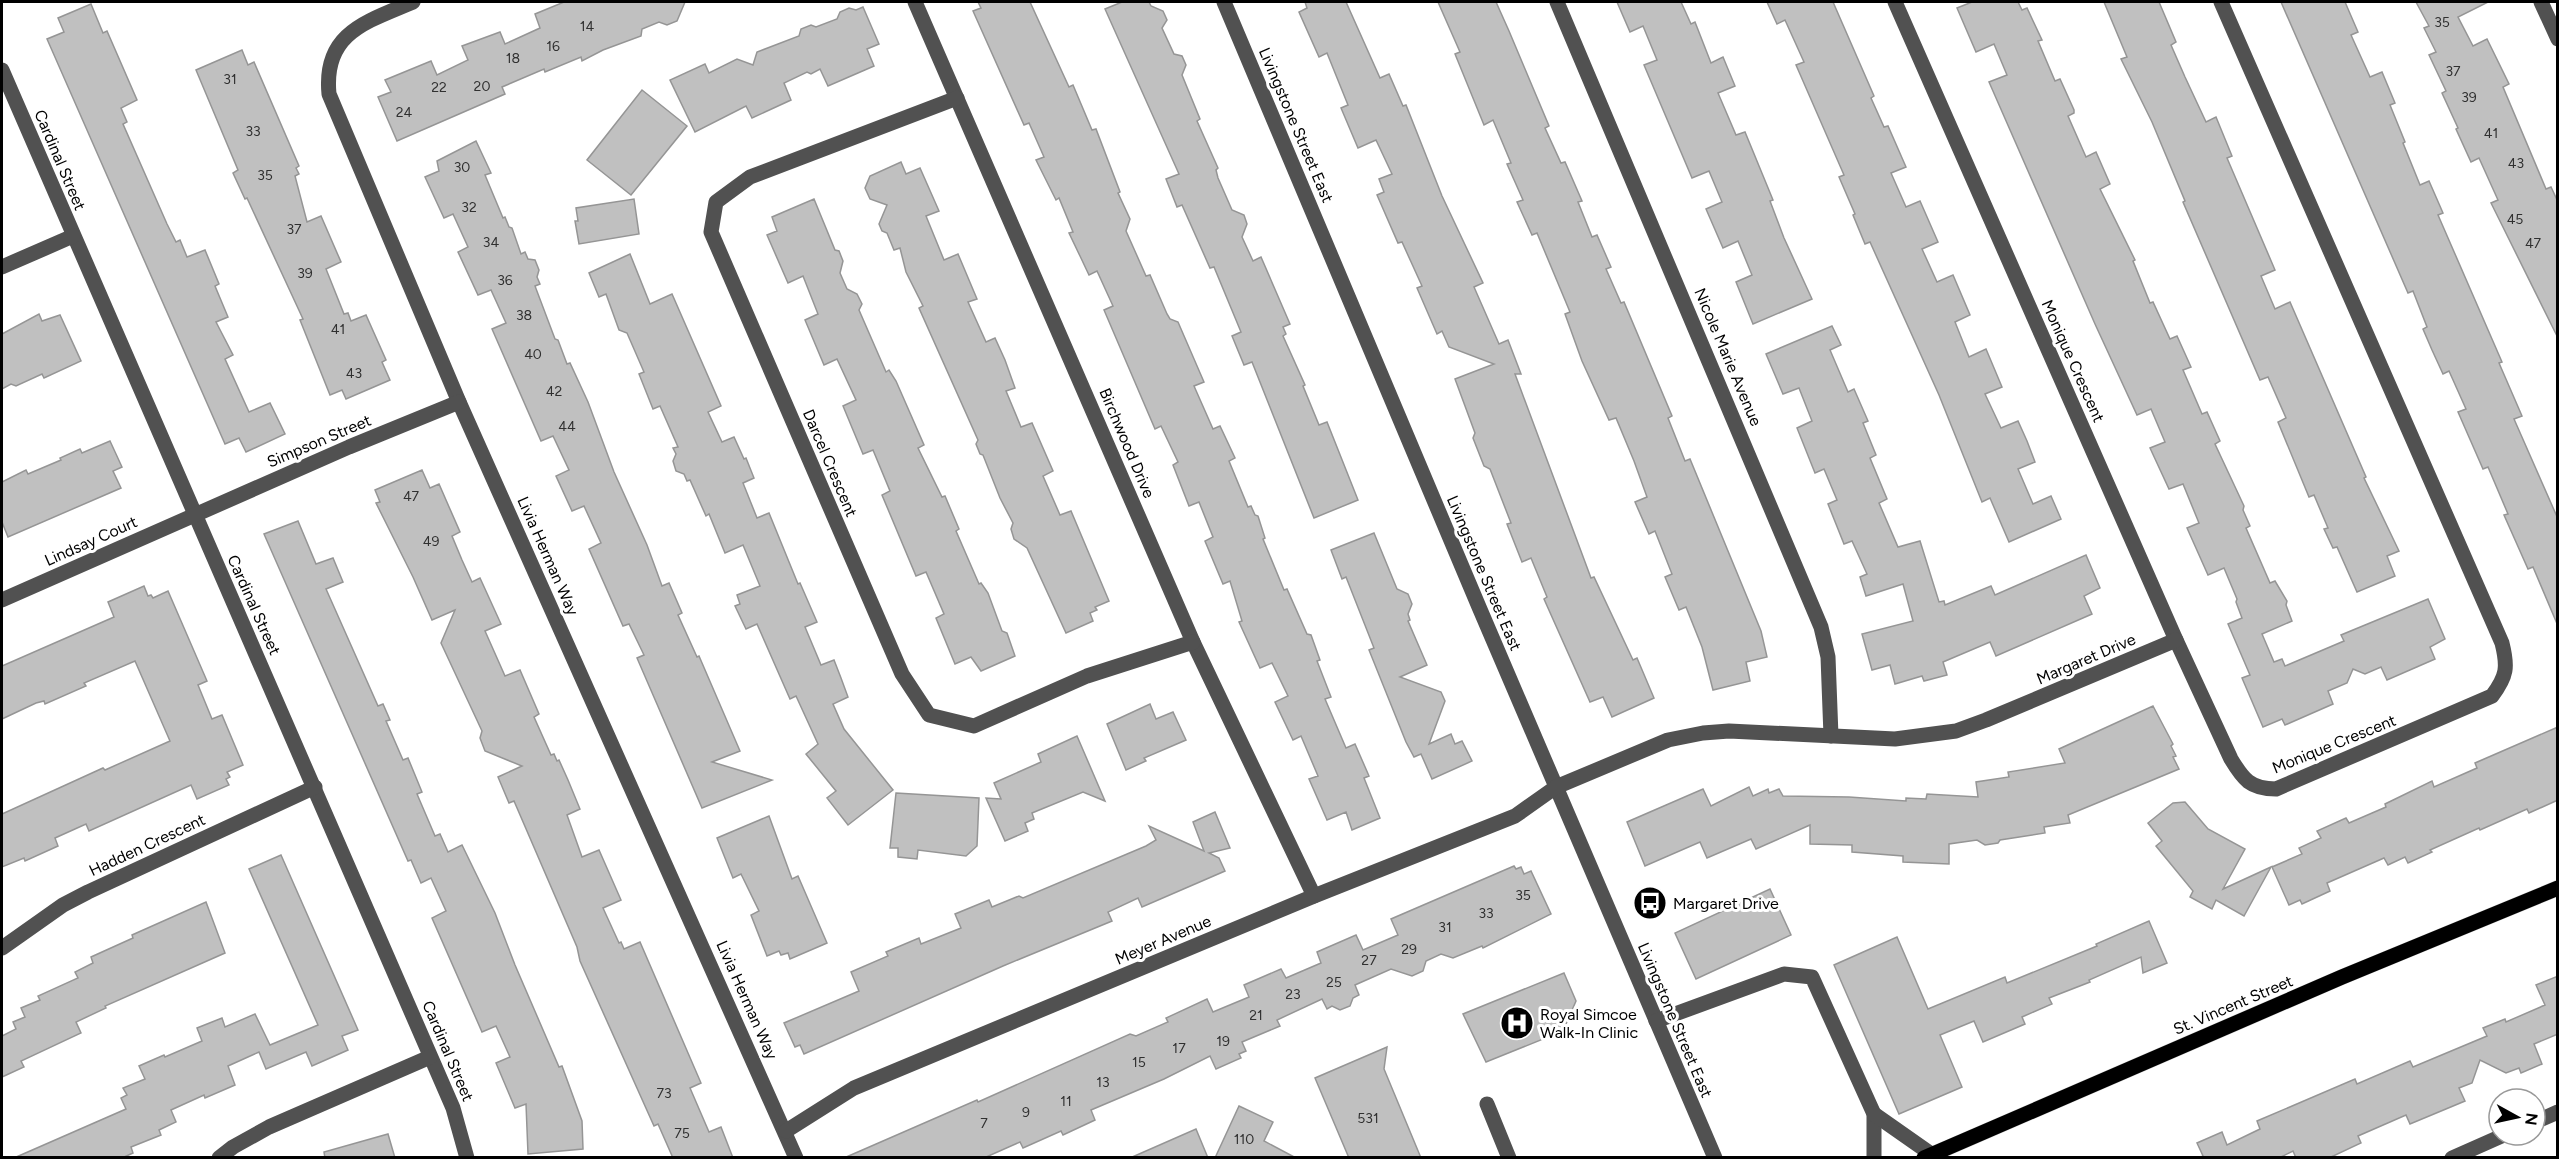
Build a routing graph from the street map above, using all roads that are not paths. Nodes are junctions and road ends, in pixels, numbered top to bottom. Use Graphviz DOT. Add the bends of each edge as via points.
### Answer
graph roads {
  1 [pos="412,2"];
  2 [pos="915,2"];
  3 [pos="1224,2"];
  4 [pos="1557,2"];
  5 [pos="1895,2"];
  6 [pos="2221,2"];
  7 [pos="2541,2"];
  8 [pos="2558,39"];
  9 [pos="2,70"];
  10 [pos="957,98"];
  11 [pos="73,236"];
  12 [pos="2,267"];
  13 [pos="459,402"];
  14 [pos="194,515"];
  15 [pos="2,600"];
  16 [pos="2176,640"];
  17 [pos="1193,642"];
  18 [pos="1831,736"];
  19 [pos="315,787"];
  20 [pos="1556,787"];
  21 [pos="2558,888"];
  22 [pos="1314,896"];
  23 [pos="2,948"];
  24 [pos="1656,1021"];
  25 [pos="430,1057"];
  26 [pos="1487,1104"];
  27 [pos="1874,1114"];
  28 [pos="786,1131"];
  29 [pos="2487,1143"];
  30 [pos="1928,1156"];
  31 [pos="219,1158"];
  32 [pos="467,1158"];
  33 [pos="796,1158"];
  34 [pos="1509,1158"];
  35 [pos="1714,1158"];
  36 [pos="1874,1158"];
  37 [pos="2452,1158"];
  1 -- 13 [label="street, Livia Herman Way" via="361,25 340,42 327,75 329,94"];
  2 -- 10 [label="street, Birchwood Drive"];
  3 -- 20 [label="street, Livingstone Street East"];
  4 -- 18 [label="street, Nicole Marie Avenue" via="1814,609 1828,657"];
  5 -- 16 [label="street, Monique Crescent"];
  6 -- 16 [label="street, Monique Crescent" via="2502,643 2507,663 2503,682 2492,696 2293,783 2259,789 2242,777 2231,759"];
  7 -- 8 [label="street"];
  9 -- 11 [label="street, Cardinal Street"];
  10 -- 17 [label="street, Birchwood Drive"];
  10 -- 17 [label="street, Darcel Crescent" via="750,177 716,202 711,232 902,674 929,715 974,726 1087,676"];
  11 -- 12 [label="street"];
  11 -- 14 [label="street, Cardinal Street"];
  13 -- 14 [label="street, Simpson Street"];
  13 -- 28 [label="street, Livia Herman Way"];
  14 -- 15 [label="street, Lindsay Court"];
  14 -- 19 [label="street, Cardinal Street"];
  16 -- 18 [label="street, Margaret Drive" via="1956,730 1895,739"];
  17 -- 22 [label="street, Birchwood Drive"];
  18 -- 20 [label="street, Margaret Drive" via="1729,731 1685,736"];
  19 -- 23 [label="street, Hadden Crescent" via="88,892"];
  19 -- 25 [label="street, Cardinal Street"];
  20 -- 22 [label="street, Meyer Avenue" via="1515,816"];
  20 -- 24 [label="street, Livingstone Street East"];
  21 -- 30 [label="main road, St. Vincent Street"];
  22 -- 28 [label="street, Meyer Avenue" via="854,1088"];
  24 -- 27 [label="street" via="1784,974 1812,976"];
  24 -- 35 [label="street, Livingstone Street East"];
  25 -- 31 [label="street" via="269,1127"];
  25 -- 32 [label="street, Cardinal Street" via="453,1108"];
  26 -- 34 [label="street"];
  27 -- 30 [label="street"];
  27 -- 36 [label="street"];
  28 -- 33 [label="street, Livia Herman Way"];
  29 -- 37 [label="street"];
}
